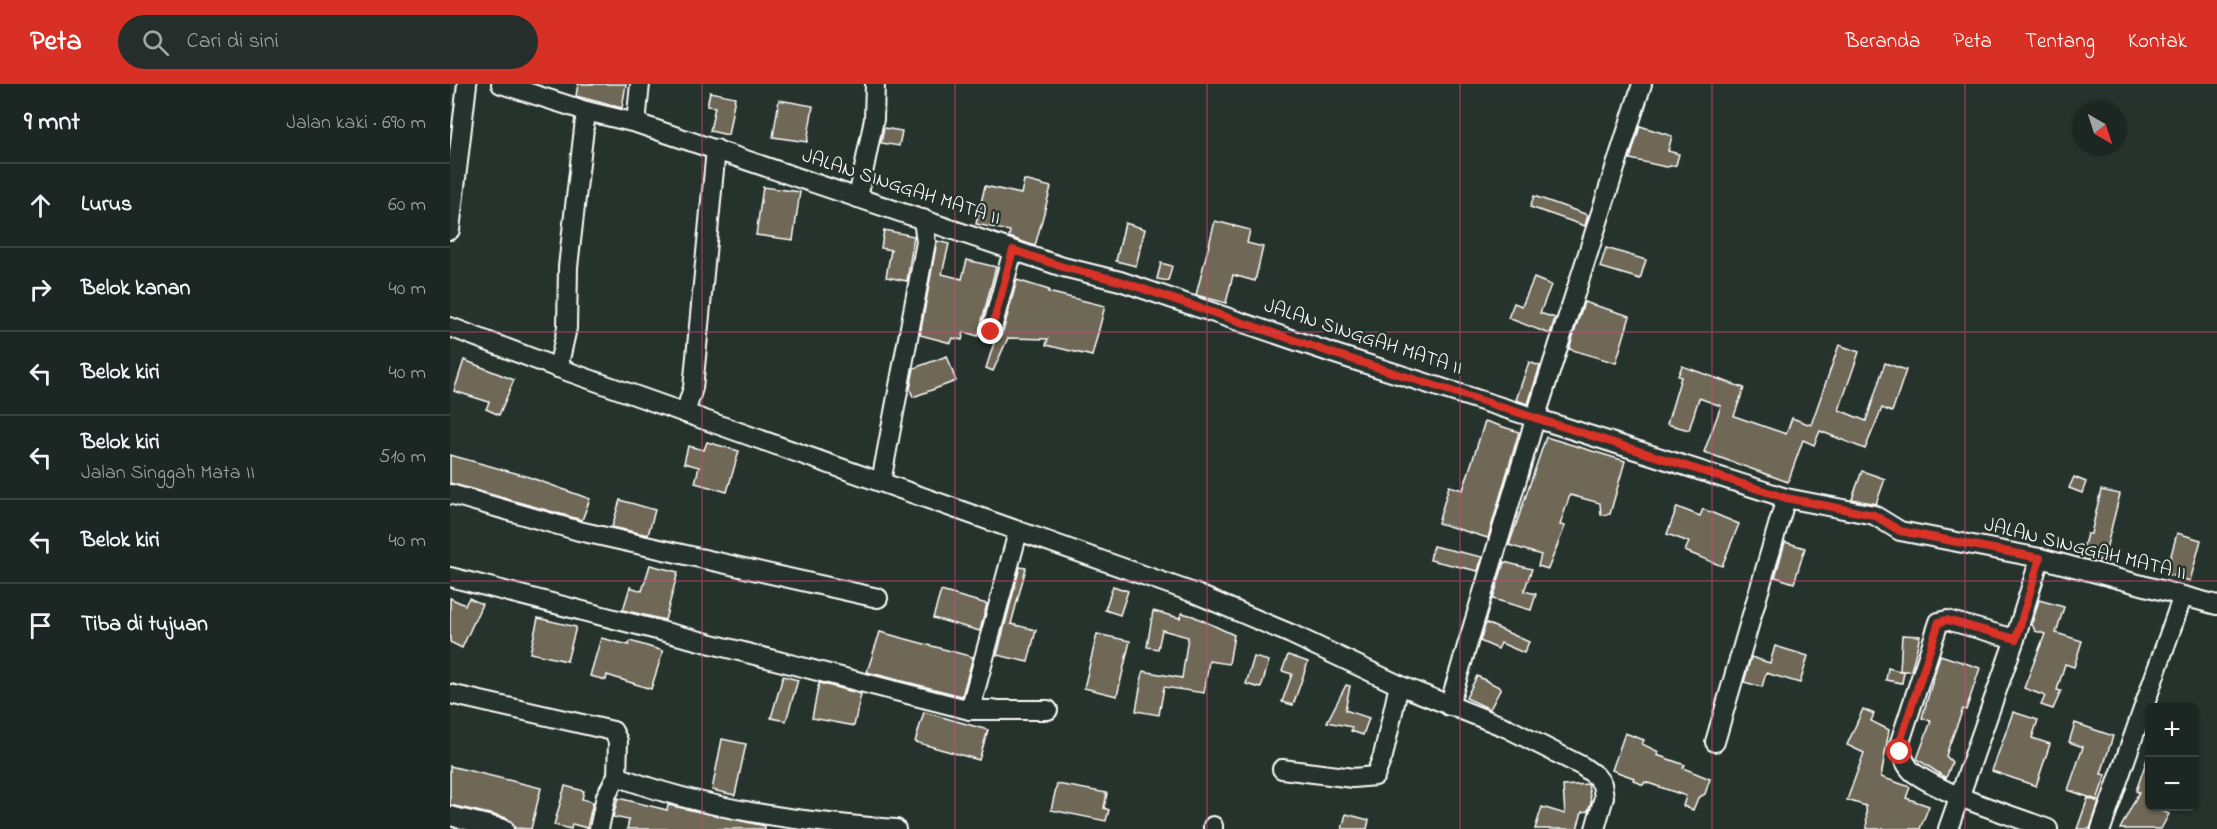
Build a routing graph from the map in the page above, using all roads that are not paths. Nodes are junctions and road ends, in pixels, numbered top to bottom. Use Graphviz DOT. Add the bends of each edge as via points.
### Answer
graph roads {
  1 [pos="467,84"];
  2 [pos="501,84"];
  3 [pos="640,84"];
  4 [pos="875,84"];
  5 [pos="1642,84"];
  6 [pos="586,111"];
  7 [pos="636,123"];
  8 [pos="716,149"];
  9 [pos="858,198"];
  10 [pos="923,219"];
  11 [pos="450,230"];
  12 [pos="1013,250"];
  13 [pos="450,327"];
  14 [pos="991,332"];
  15 [pos="562,355"];
  16 [pos="689,400"];
  17 [pos="1536,416"];
  18 [pos="881,482"];
  19 [pos="450,494"];
  20 [pos="1786,498"];
  21 [pos="1018,532"];
  22 [pos="2040,558"];
  23 [pos="450,577"];
  24 [pos="878,598"];
  25 [pos="2182,598"];
  26 [pos="2217,605"];
  27 [pos="2016,639"];
  28 [pos="1399,686"];
  29 [pos="450,694"];
  30 [pos="1452,699"];
  31 [pos="970,710"];
  32 [pos="1048,710"];
  33 [pos="1715,742"];
  34 [pos="1282,769"];
  35 [pos="617,776"];
  36 [pos="1958,795"];
  37 [pos="450,816"];
  38 [pos="504,829"];
  39 [pos="599,829"];
  40 [pos="896,829"];
  41 [pos="1595,829"];
  42 [pos="1948,829"];
  43 [pos="2048,829"];
  44 [pos="2101,829"];
  1 -- 11 [label="street"];
  2 -- 6 [label="street, JALAN SINGGAH MATA II"];
  3 -- 7 [label="street"];
  4 -- 9 [label="street" via="874,119"];
  5 -- 17 [label="street"];
  6 -- 7 [label="street, JALAN SINGGAH MATA II"];
  6 -- 15 [label="street"];
  7 -- 8 [label="street, JALAN SINGGAH MATA II"];
  8 -- 9 [label="street, JALAN SINGGAH MATA II"];
  8 -- 16 [label="street"];
  9 -- 10 [label="street, JALAN SINGGAH MATA II"];
  10 -- 12 [label="street, JALAN SINGGAH MATA II"];
  10 -- 18 [label="street" via="926,242"];
  12 -- 14 [label="street"];
  12 -- 17 [label="street, JALAN SINGGAH MATA II"];
  13 -- 15 [label="street"];
  15 -- 16 [label="street"];
  16 -- 18 [label="street"];
  17 -- 20 [label="street, JALAN SINGGAH MATA II"];
  17 -- 30 [label="street"];
  18 -- 21 [label="street"];
  19 -- 24 [label="street" via="579,531"];
  20 -- 22 [label="street, JALAN SINGGAH MATA II" via="1874,515 1900,531"];
  20 -- 33 [label="street"];
  21 -- 28 [label="street" via="1194,593"];
  21 -- 31 [label="street"];
  22 -- 25 [label="street, JALAN SINGGAH MATA II"];
  22 -- 27 [label="street"];
  23 -- 31 [label="street"];
  25 -- 26 [label="street, JALAN SINGGAH MATA II"];
  25 -- 44 [label="street"];
  27 -- 36 [label="street"];
  27 -- 36 [label="street" via="1947,620 1939,622 1899,745 1912,772"];
  28 -- 30 [label="street"];
  28 -- 34 [label="street" via="1376,776 1353,778"];
  29 -- 35 [label="street" via="613,730 618,736"];
  30 -- 41 [label="street" via="1596,776 1604,797"];
  31 -- 32 [label="street"];
  35 -- 39 [label="street" via="606,796"];
  35 -- 40 [label="street" via="658,792 818,824"];
  36 -- 42 [label="street"];
  36 -- 43 [label="street"];
  37 -- 38 [label="street"];
}
